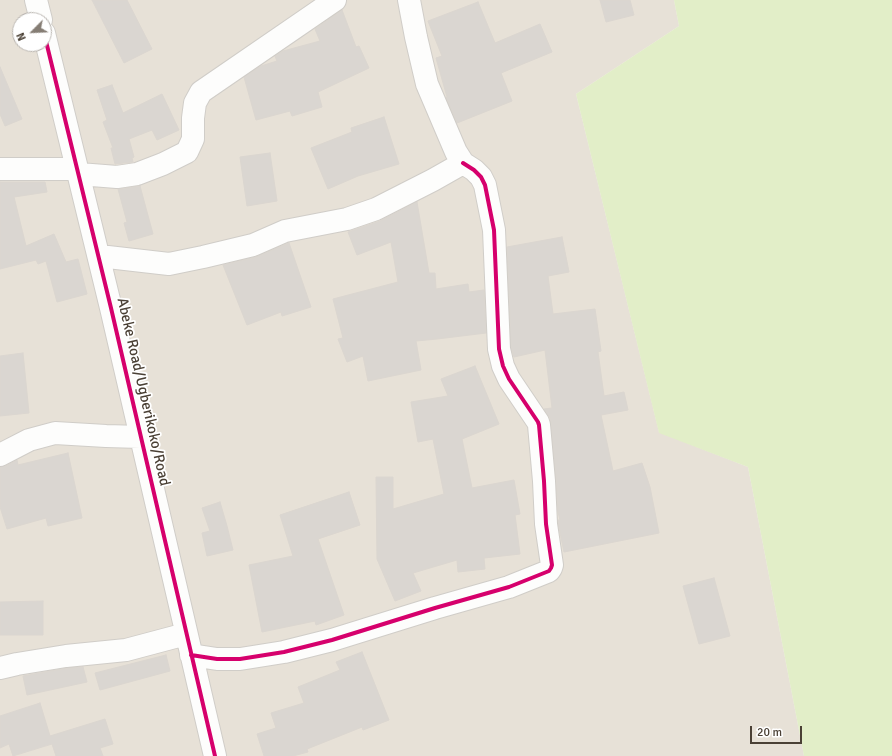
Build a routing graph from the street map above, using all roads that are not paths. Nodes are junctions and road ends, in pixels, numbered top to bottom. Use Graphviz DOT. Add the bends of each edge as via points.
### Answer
graph roads {
  1 [pos="36,0"];
  2 [pos="335,0"];
  3 [pos="409,0"];
  4 [pos="39,12"];
  5 [pos="49,52"];
  6 [pos="462,163"];
  7 [pos="0,168"];
  8 [pos="78,172"];
  9 [pos="99,256"];
  10 [pos="141,437"];
  11 [pos="0,455"];
  12 [pos="186,634"];
  13 [pos="191,655"];
  14 [pos="0,668"];
  15 [pos="215,756"];
  1 -- 4 [label="street"];
  2 -- 8 [label="street" via="201,92 195,103 193,139 187,152 137,174 117,177"];
  3 -- 6 [label="street" via="427,84"];
  5 -- 8 [label="street, Abeke Road/Ugberikoko/Road"];
  6 -- 9 [label="street" via="376,209 347,220 285,231 254,245 168,264"];
  6 -- 13 [label="street" via="474,170 485,185 494,230 499,349 503,366 539,425 551,568 510,587 284,652 240,659"];
  7 -- 8 [label="street"];
  8 -- 9 [label="street, Abeke Road/Ugberikoko/Road"];
  9 -- 10 [label="street, Abeke Road/Ugberikoko/Road"];
  10 -- 11 [label="street" via="55,433 29,440"];
  10 -- 12 [label="street, Abeke Road/Ugberikoko/Road"];
  12 -- 13 [label="street, Abeke Road/Ugberikoko/Road"];
  12 -- 14 [label="street" via="126,650 66,656"];
  13 -- 15 [label="street, Abeke Road/Ugberikoko/Road"];
}
